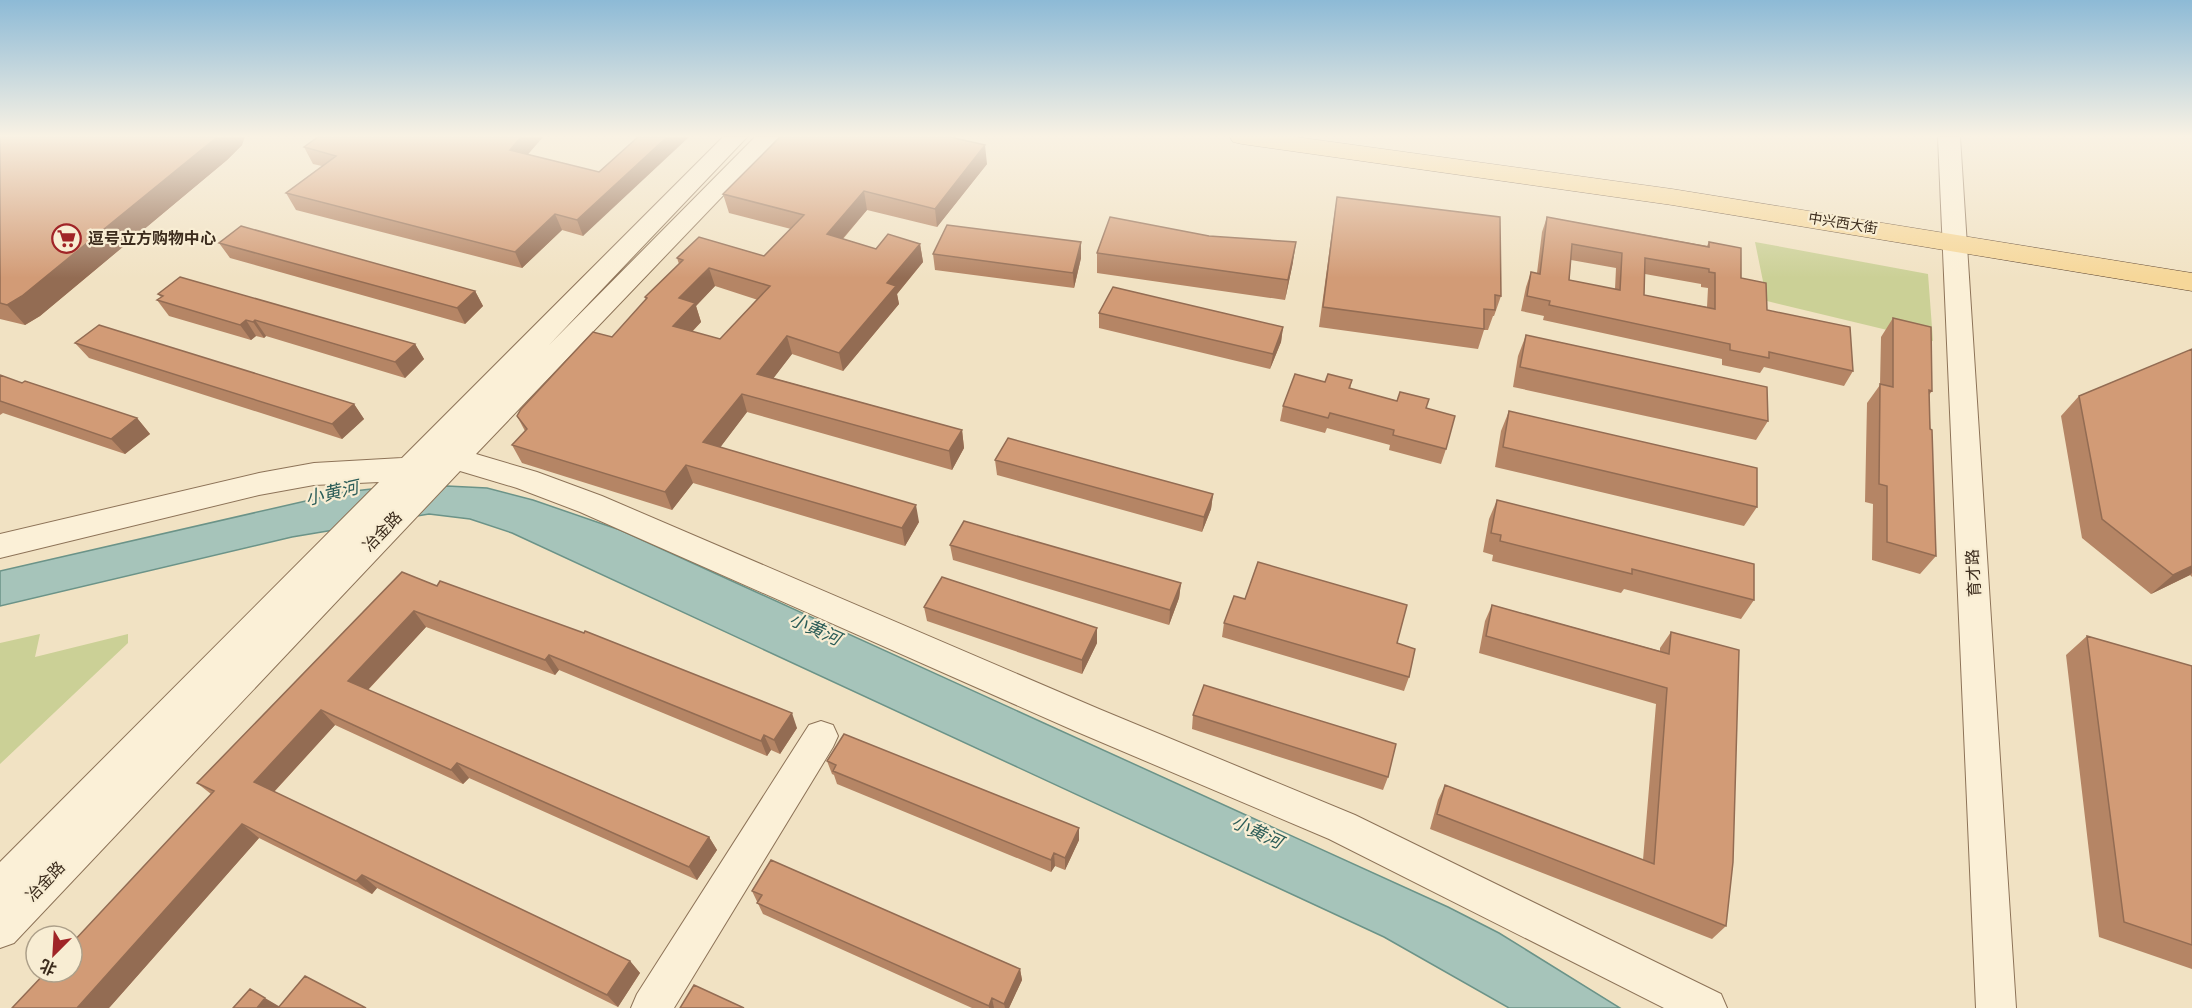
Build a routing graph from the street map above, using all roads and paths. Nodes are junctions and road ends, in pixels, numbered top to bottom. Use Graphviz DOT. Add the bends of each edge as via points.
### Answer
graph roads {
  1 [pos="692,184"];
  2 [pos="720,184"];
  3 [pos="1590,184"];
  4 [pos="1666,184"];
  5 [pos="1952,184"];
  6 [pos="1955,235"];
  7 [pos="2192,269"];
  8 [pos="2192,282"];
  9 [pos="423,473"];
  10 [pos="0,546"];
  11 [pos="821,736"];
  12 [pos="0,888"];
  13 [pos="0,929"];
  14 [pos="651,1008"];
  15 [pos="1707,1008"];
  16 [pos="1996,1008"];
  1 -- 9 [label="street, 冶金路"];
  2 -- 9 [label="street, 冶金路"];
  3 -- 6 [label="main road, 中兴西大街"];
  4 -- 6 [label="main road, 中兴西大街"];
  5 -- 6 [label="street, 育才路"];
  6 -- 7 [label="main road, 中兴西大街"];
  6 -- 8 [label="main road, 中兴西大街"];
  6 -- 16 [label="street, 育才路"];
  9 -- 10 [label="street" via="314,474"];
  9 -- 12 [label="street, 冶金路" via="327,554"];
  9 -- 13 [label="street, 冶金路" via="391,522"];
  9 -- 15 [label="street" via="527,480 591,504 1342,827"];
  11 -- 14 [label="street"];
}
